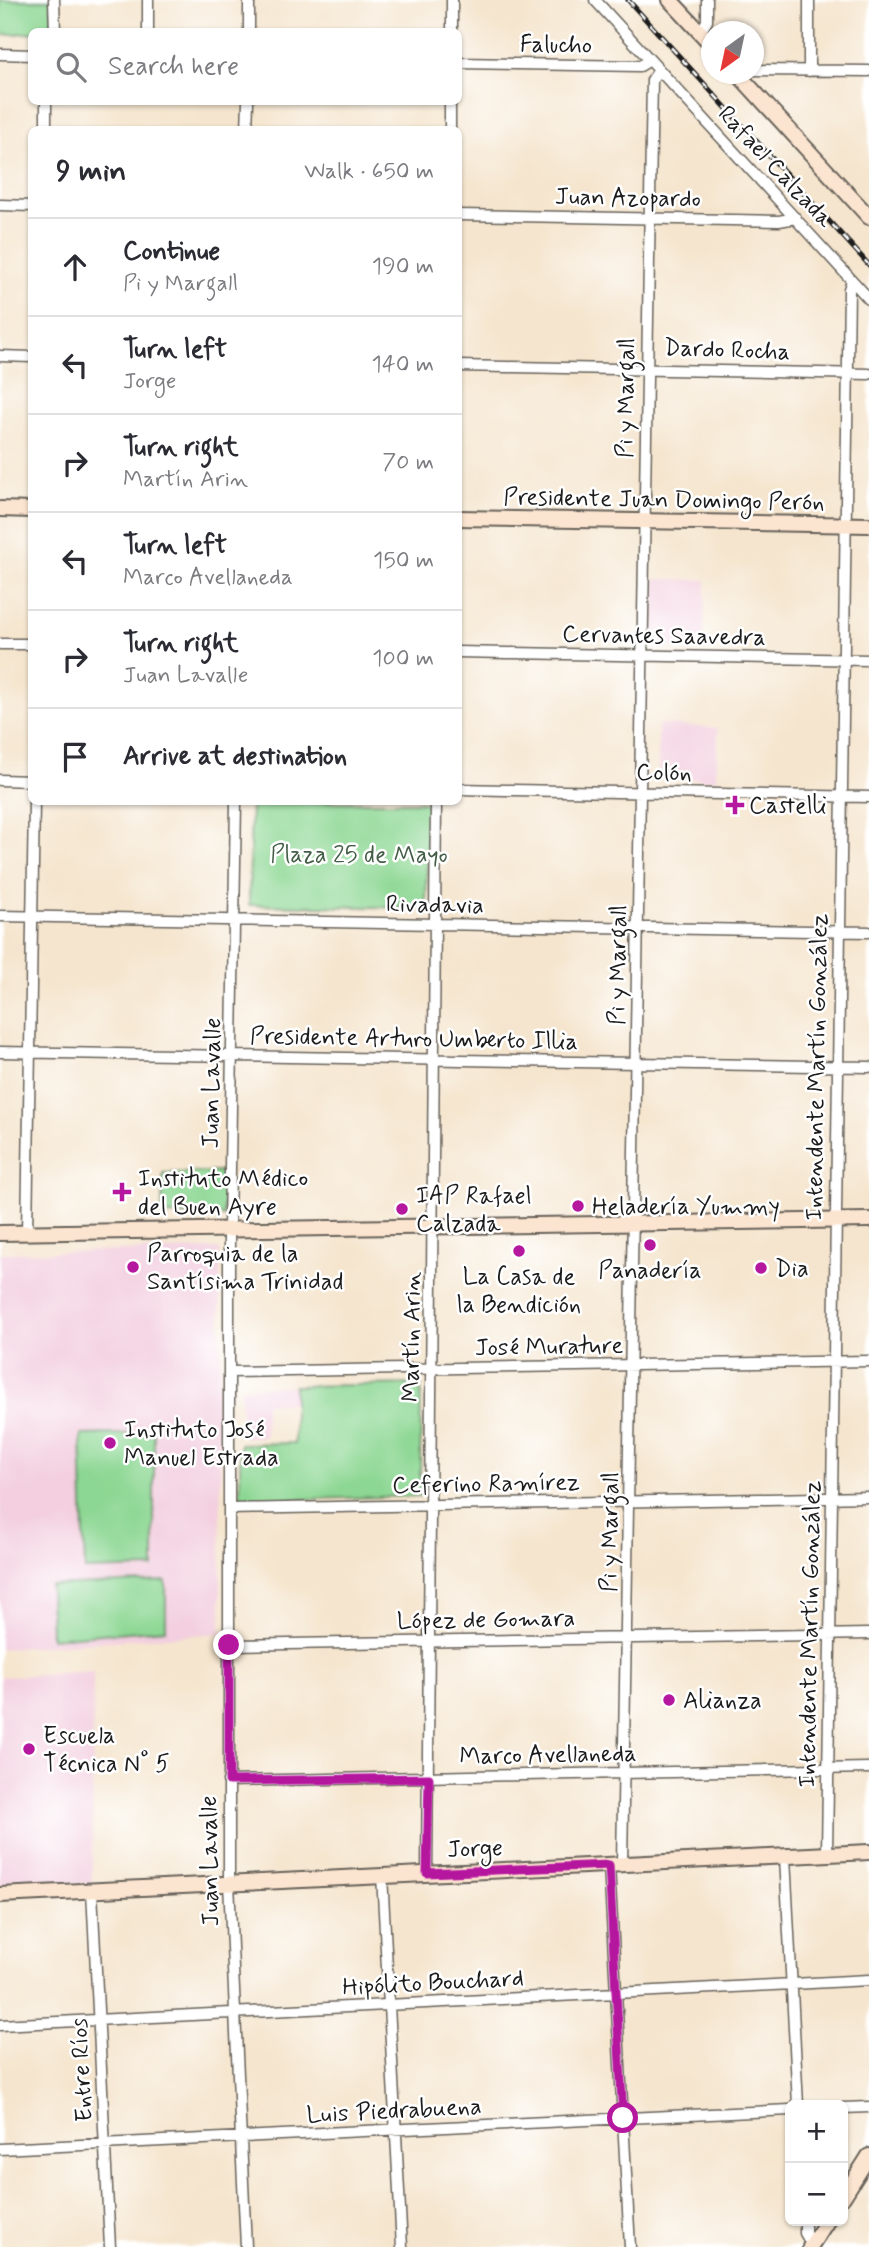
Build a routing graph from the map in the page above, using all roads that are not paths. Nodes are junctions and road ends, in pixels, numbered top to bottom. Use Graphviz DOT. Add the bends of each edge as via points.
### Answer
graph roads {
  1 [pos="54,0"];
  2 [pos="148,0"];
  3 [pos="249,0"];
  4 [pos="452,0"];
  5 [pos="595,0"];
  6 [pos="670,0"];
  7 [pos="707,0"];
  8 [pos="809,0"];
  9 [pos="55,28"];
  10 [pos="148,28"];
  11 [pos="248,28"];
  12 [pos="452,28"];
  13 [pos="700,33"];
  14 [pos="0,54"];
  15 [pos="28,55"];
  16 [pos="650,60"];
  17 [pos="462,63"];
  18 [pos="659,70"];
  19 [pos="809,71"];
  20 [pos="869,71"];
  21 [pos="764,72"];
  22 [pos="753,84"];
  23 [pos="46,105"];
  24 [pos="248,105"];
  25 [pos="450,105"];
  26 [pos="46,126"];
  27 [pos="247,126"];
  28 [pos="450,126"];
  29 [pos="0,205"];
  30 [pos="28,206"];
  31 [pos="462,215"];
  32 [pos="869,217"];
  33 [pos="650,218"];
  34 [pos="796,218"];
  35 [pos="852,281"];
  36 [pos="869,299"];
  37 [pos="0,356"];
  38 [pos="28,356"];
  39 [pos="462,366"];
  40 [pos="646,368"];
  41 [pos="849,373"];
  42 [pos="869,374"];
  43 [pos="0,509"];
  44 [pos="28,510"];
  45 [pos="462,518"];
  46 [pos="644,521"];
  47 [pos="847,525"];
  48 [pos="869,525"];
  49 [pos="0,643"];
  50 [pos="28,644"];
  51 [pos="462,652"];
  52 [pos="641,656"];
  53 [pos="845,659"];
  54 [pos="869,660"];
  55 [pos="0,780"];
  56 [pos="28,780"];
  57 [pos="462,789"];
  58 [pos="639,793"];
  59 [pos="841,797"];
  60 [pos="869,797"];
  61 [pos="34,805"];
  62 [pos="236,805"];
  63 [pos="436,805"];
  64 [pos="0,916"];
  65 [pos="33,916"];
  66 [pos="234,921"];
  67 [pos="437,925"];
  68 [pos="638,928"];
  69 [pos="839,932"];
  70 [pos="869,932"];
  71 [pos="0,1052"];
  72 [pos="31,1052"];
  73 [pos="233,1055"];
  74 [pos="435,1060"];
  75 [pos="636,1065"];
  76 [pos="838,1066"];
  77 [pos="869,1067"];
  78 [pos="869,1220"];
  79 [pos="834,1221"];
  80 [pos="634,1224"];
  81 [pos="433,1227"];
  82 [pos="229,1229"];
  83 [pos="0,1233"];
  84 [pos="27,1233"];
  85 [pos="834,1362"];
  86 [pos="869,1362"];
  87 [pos="633,1365"];
  88 [pos="431,1370"];
  89 [pos="229,1372"];
  90 [pos="869,1497"];
  91 [pos="832,1498"];
  92 [pos="630,1503"];
  93 [pos="431,1504"];
  94 [pos="229,1509"];
  95 [pos="869,1634"];
  96 [pos="830,1635"];
  97 [pos="628,1637"];
  98 [pos="430,1642"];
  99 [pos="229,1645"];
  100 [pos="828,1769"];
  101 [pos="869,1769"];
  102 [pos="625,1773"];
  103 [pos="429,1778"];
  104 [pos="229,1781"];
  105 [pos="869,1852"];
  106 [pos="827,1854"];
  107 [pos="785,1857"];
  108 [pos="616,1865"];
  109 [pos="427,1873"];
  110 [pos="382,1875"];
  111 [pos="229,1883"];
  112 [pos="92,1891"];
  113 [pos="0,1895"];
  114 [pos="869,1980"];
  115 [pos="792,1984"];
  116 [pos="616,1993"];
  117 [pos="390,2005"];
  118 [pos="235,2014"];
  119 [pos="99,2020"];
  120 [pos="0,2025"];
  121 [pos="798,2100"];
  122 [pos="848,2108"];
  123 [pos="869,2108"];
  124 [pos="785,2110"];
  125 [pos="623,2118"];
  126 [pos="396,2130"];
  127 [pos="240,2139"];
  128 [pos="106,2146"];
  129 [pos="0,2149"];
  130 [pos="869,2156"];
  131 [pos="848,2189"];
  132 [pos="804,2226"];
  133 [pos="824,2226"];
  134 [pos="811,2246"];
  135 [pos="110,2247"];
  136 [pos="246,2247"];
  137 [pos="402,2247"];
  138 [pos="630,2247"];
  1 -- 9 [label="street"];
  2 -- 10 [label="street"];
  3 -- 11 [label="street"];
  4 -- 12 [label="street"];
  5 -- 16 [label="street, Rafael Calzada"];
  6 -- 13 [label="street"];
  7 -- 13 [label="street"];
  8 -- 19 [label="street"];
  14 -- 15 [label="street"];
  16 -- 17 [label="street, Falucho" via="640,66"];
  16 -- 18 [label="street, Rafael Calzada"];
  18 -- 33 [label="street, Pi y Margall" via="652,80"];
  18 -- 34 [label="street, Rafael Calzada"];
  19 -- 20 [label="street"];
  19 -- 21 [label="street"];
  22 -- 32 [label="street"];
  23 -- 26 [label="street"];
  24 -- 27 [label="street"];
  25 -- 28 [label="street"];
  29 -- 30 [label="street"];
  31 -- 33 [label="street, Juan Azopardo"];
  33 -- 34 [label="street, Juan Azopardo"];
  33 -- 40 [label="street, Pi y Margall"];
  34 -- 35 [label="street, Rafael Calzada"];
  35 -- 36 [label="street, Rafael Calzada"];
  35 -- 41 [label="street, Intendente Martín González"];
  37 -- 38 [label="street"];
  39 -- 40 [label="street, Dardo Rocha"];
  40 -- 41 [label="street, Dardo Rocha"];
  40 -- 46 [label="street, Pi y Margall"];
  41 -- 42 [label="street, Dardo Rocha"];
  41 -- 47 [label="street, Intendente Martín González"];
  43 -- 44 [label="street"];
  45 -- 46 [label="street, Presidente Juan Domingo Perón"];
  46 -- 47 [label="street, Presidente Juan Domingo Perón"];
  46 -- 52 [label="street, Pi y Margall"];
  47 -- 48 [label="street, Presidente Juan Domingo Perón"];
  47 -- 53 [label="street, Intendente Martín González"];
  49 -- 50 [label="street"];
  51 -- 52 [label="street, Cervantes Saavedra"];
  52 -- 53 [label="street, Cervantes Saavedra"];
  52 -- 58 [label="street, Pi y Margall"];
  53 -- 54 [label="street, Cervantes Saavedra"];
  53 -- 59 [label="street, Intendente Martín González"];
  55 -- 56 [label="street"];
  57 -- 58 [label="street, Colón"];
  58 -- 59 [label="street, Colón"];
  58 -- 68 [label="street, Pi y Margall"];
  59 -- 60 [label="street, Colón"];
  59 -- 69 [label="street, Intendente Martín González"];
  61 -- 65 [label="street"];
  62 -- 66 [label="street, Juan Lavalle"];
  63 -- 67 [label="street, Martín Arin"];
  64 -- 65 [label="street, Rivadavia"];
  65 -- 66 [label="street, Rivadavia"];
  65 -- 72 [label="street"];
  66 -- 67 [label="street, Rivadavia"];
  66 -- 73 [label="street, Juan Lavalle"];
  67 -- 68 [label="street, Rivadavia"];
  67 -- 74 [label="street, Martín Arin"];
  68 -- 69 [label="street, Rivadavia"];
  68 -- 75 [label="street, Pi y Margall"];
  69 -- 70 [label="street, Rivadavia"];
  69 -- 76 [label="street, Intendente Martín González"];
  71 -- 72 [label="street, Presidente Arturo Umberto Illia"];
  72 -- 73 [label="street, Presidente Arturo Umberto Illia"];
  72 -- 84 [label="street"];
  73 -- 74 [label="street, Presidente Arturo Umberto Illia"];
  73 -- 82 [label="street, Juan Lavalle"];
  74 -- 75 [label="street, Presidente Arturo Umberto Illia"];
  74 -- 81 [label="street, Martín Arin"];
  75 -- 76 [label="street, Presidente Arturo Umberto Illia"];
  75 -- 80 [label="street, Pi y Margall"];
  76 -- 77 [label="street, Presidente Arturo Umberto Illia"];
  76 -- 79 [label="street, Intendente Martín González"];
  78 -- 79 [label="street"];
  79 -- 80 [label="street"];
  79 -- 85 [label="street, Intendente Martín González"];
  80 -- 81 [label="street"];
  80 -- 87 [label="street, Pi y Margall"];
  81 -- 82 [label="street"];
  81 -- 88 [label="street, Martín Arin"];
  82 -- 84 [label="street"];
  82 -- 89 [label="street, Juan Lavalle"];
  83 -- 84 [label="street"];
  85 -- 86 [label="street, José Murature"];
  85 -- 87 [label="street, José Murature"];
  85 -- 91 [label="street, Intendente Martín González"];
  87 -- 88 [label="street, José Murature"];
  87 -- 92 [label="street, Pi y Margall"];
  88 -- 89 [label="street, José Murature"];
  88 -- 93 [label="street, Martín Arin"];
  89 -- 94 [label="street, Juan Lavalle"];
  90 -- 91 [label="street, Ceferino Ramírez"];
  91 -- 92 [label="street, Ceferino Ramírez"];
  91 -- 96 [label="street, Intendente Martín González"];
  92 -- 93 [label="street, Ceferino Ramírez"];
  92 -- 97 [label="street, Pi y Margall"];
  93 -- 94 [label="street, Ceferino Ramírez"];
  93 -- 98 [label="street, Martín Arin"];
  94 -- 99 [label="street, Juan Lavalle"];
  95 -- 96 [label="street, López de Gomara"];
  96 -- 97 [label="street, López de Gomara"];
  96 -- 100 [label="street, Intendente Martín González"];
  97 -- 98 [label="street, López de Gomara"];
  97 -- 102 [label="street, Pi y Margall"];
  98 -- 99 [label="street, López de Gomara"];
  98 -- 103 [label="street, Martín Arin"];
  99 -- 104 [label="street, Juan Lavalle"];
  100 -- 101 [label="street, Marco Avellaneda"];
  100 -- 102 [label="street, Marco Avellaneda"];
  100 -- 106 [label="street, Intendente Martín González"];
  102 -- 103 [label="street, Marco Avellaneda"];
  102 -- 108 [label="street, Pi y Margall"];
  103 -- 104 [label="street, Marco Avellaneda"];
  103 -- 109 [label="street, Martín Arin"];
  104 -- 111 [label="street, Juan Lavalle"];
  105 -- 106 [label="street, Jorge"];
  106 -- 107 [label="street, Jorge"];
  107 -- 108 [label="street, Jorge"];
  107 -- 115 [label="street"];
  108 -- 109 [label="street, Jorge"];
  108 -- 116 [label="street, Pi y Margall"];
  109 -- 110 [label="street, Jorge"];
  110 -- 111 [label="street, Jorge"];
  110 -- 117 [label="street"];
  111 -- 112 [label="street, Jorge"];
  111 -- 118 [label="street, Juan Lavalle"];
  112 -- 113 [label="street, Jorge"];
  112 -- 119 [label="street, Entre Ríos"];
  114 -- 115 [label="street, Hipólito Bouchard"];
  115 -- 116 [label="street, Hipólito Bouchard"];
  115 -- 121 [label="street"];
  116 -- 117 [label="street, Hipólito Bouchard"];
  116 -- 125 [label="street, Pi y Margall"];
  117 -- 118 [label="street, Hipólito Bouchard"];
  117 -- 126 [label="street"];
  118 -- 119 [label="street, Hipólito Bouchard"];
  118 -- 127 [label="street, Juan Lavalle"];
  119 -- 120 [label="street, Hipólito Bouchard"];
  119 -- 128 [label="street, Entre Ríos"];
  122 -- 123 [label="street"];
  124 -- 125 [label="street, Luis Piedrabuena"];
  125 -- 126 [label="street, Luis Piedrabuena"];
  125 -- 138 [label="street, Pi y Margall"];
  126 -- 127 [label="street, Luis Piedrabuena"];
  126 -- 137 [label="street"];
  127 -- 128 [label="street, Luis Piedrabuena"];
  127 -- 136 [label="street, Juan Lavalle"];
  128 -- 129 [label="street, Luis Piedrabuena"];
  128 -- 135 [label="street, Entre Ríos"];
  130 -- 131 [label="street"];
  132 -- 134 [label="street"];
  133 -- 134 [label="street"];
}
